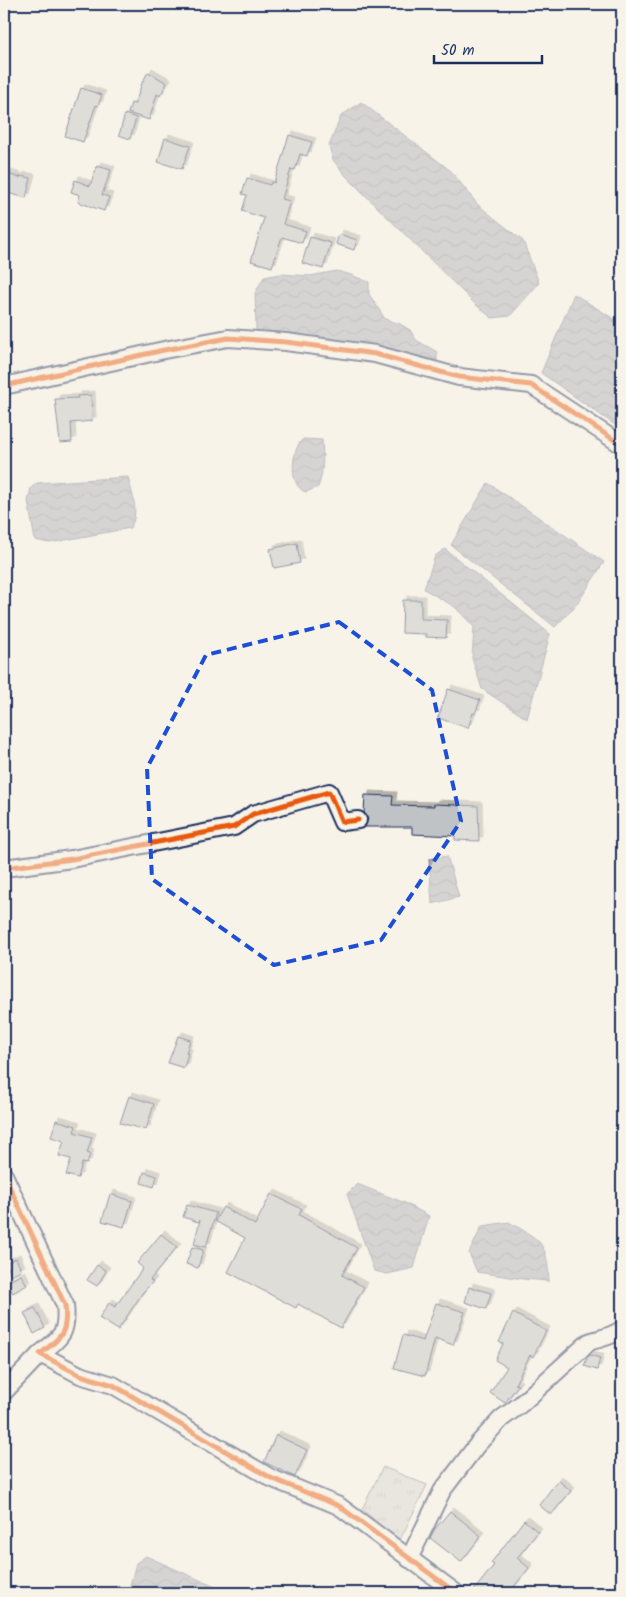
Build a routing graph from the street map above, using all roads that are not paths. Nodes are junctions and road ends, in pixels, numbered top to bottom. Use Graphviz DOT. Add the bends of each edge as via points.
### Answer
graph roads {
  1 [pos="4,386"];
  2 [pos="622,445"];
  3 [pos="358,820"];
  4 [pos="4,868"];
  5 [pos="4,1175"];
  6 [pos="622,1329"];
  7 [pos="40,1354"];
  8 [pos="4,1392"];
  9 [pos="409,1560"];
  10 [pos="456,1593"];
  1 -- 2 [label="street" via="228,338 286,342 375,354 459,377 531,385"];
  3 -- 4 [label="street" via="342,822 328,792 253,814 234,827 72,859"];
  5 -- 7 [label="street" via="65,1305 67,1322 60,1338"];
  6 -- 9 [label="street" via="614,1336 589,1342 489,1432 442,1491"];
  7 -- 8 [label="street"];
  7 -- 9 [label="street" via="80,1375 113,1385 271,1478 339,1506"];
  9 -- 10 [label="street"];
}
